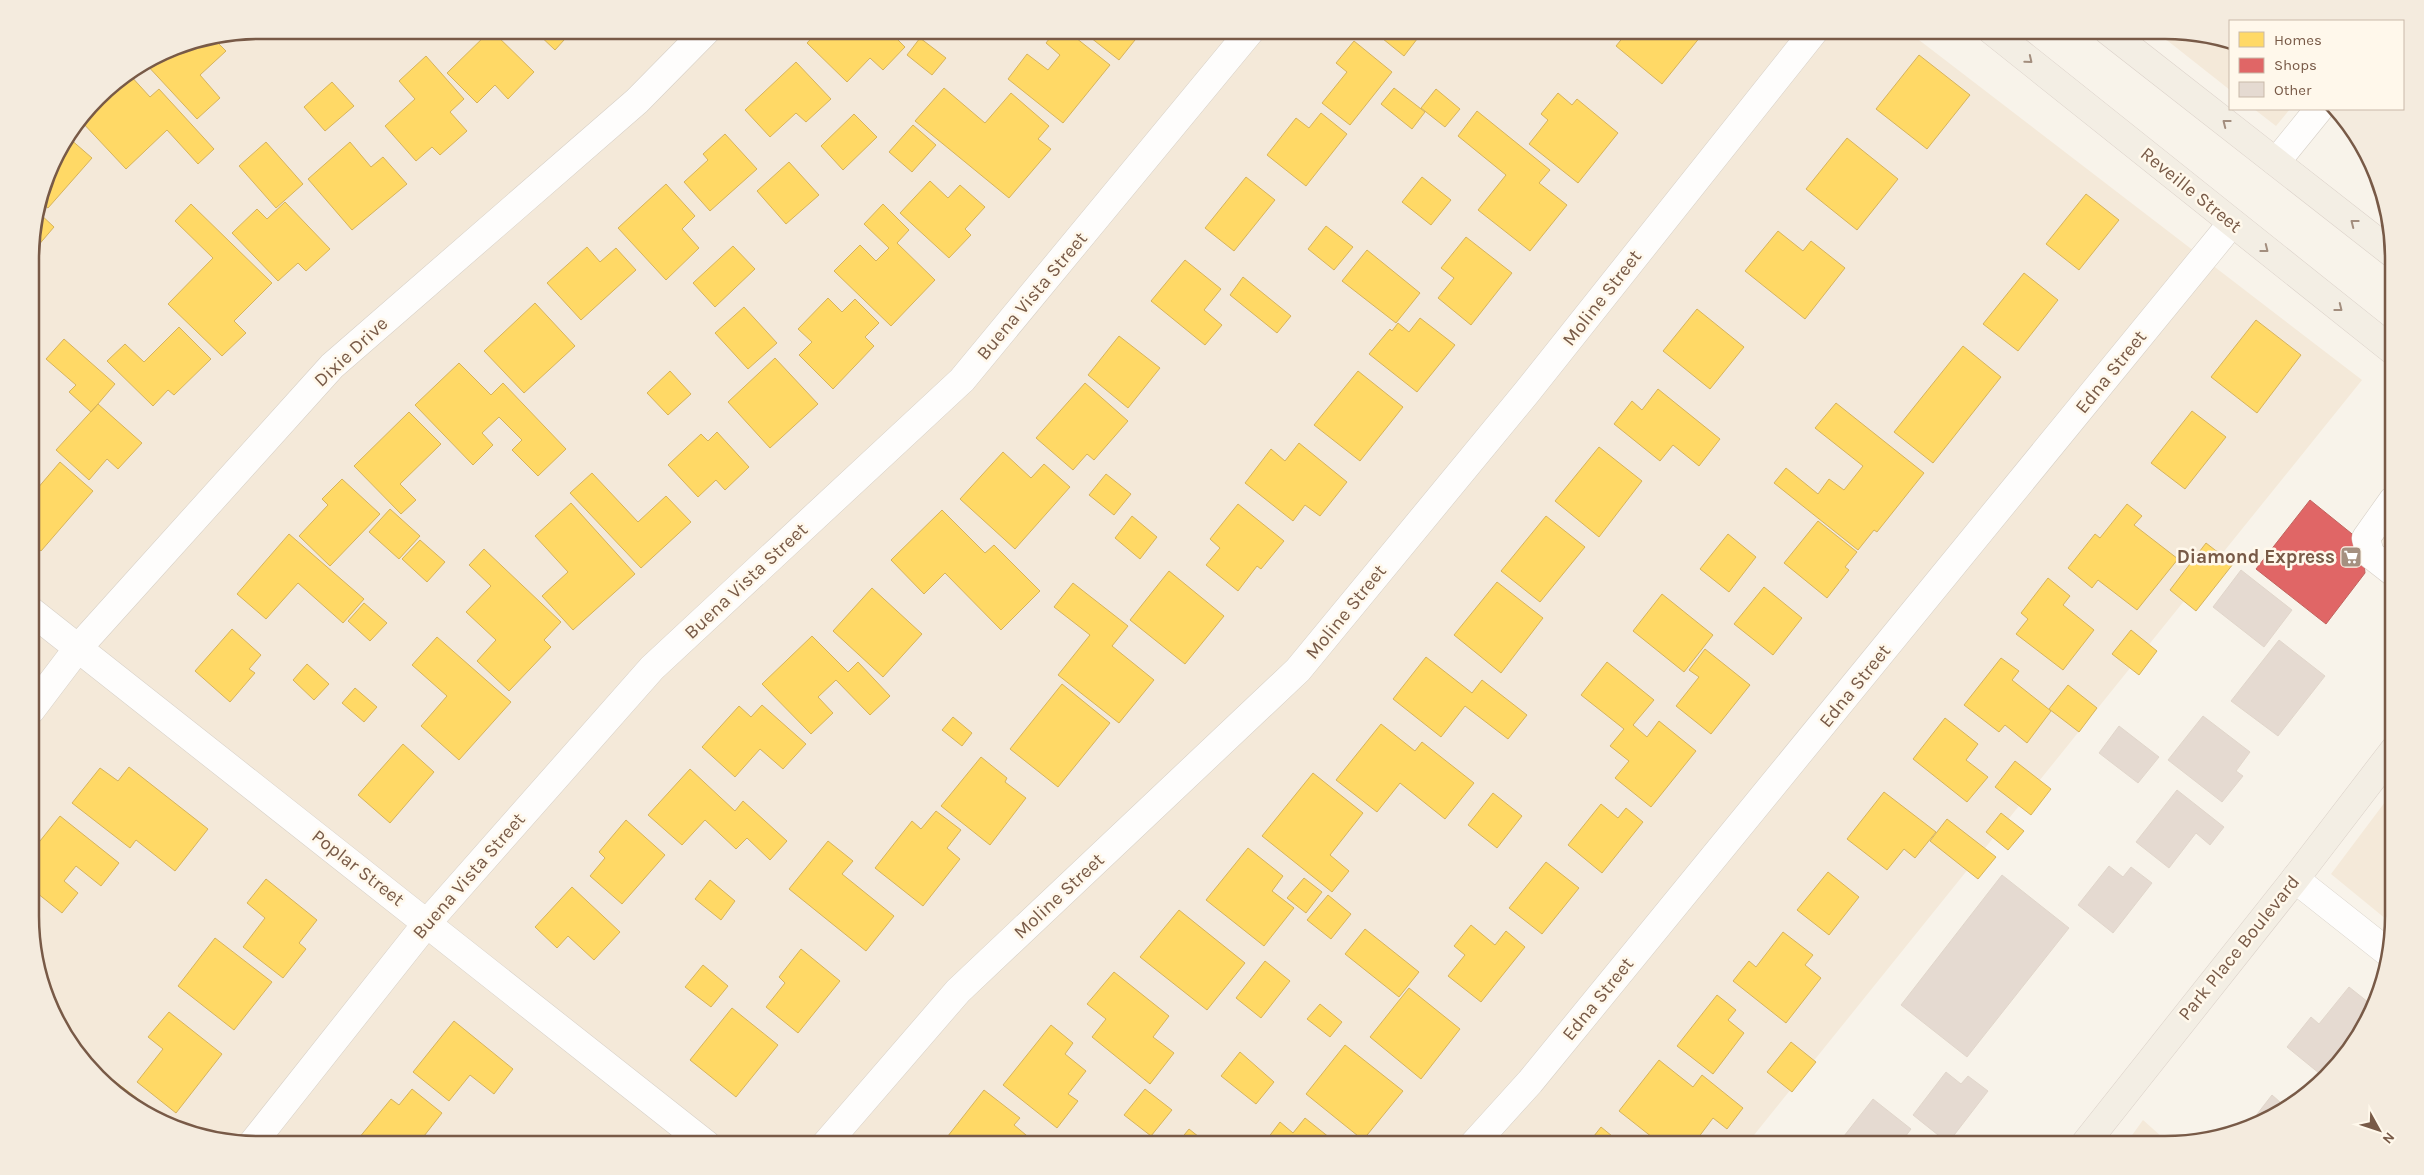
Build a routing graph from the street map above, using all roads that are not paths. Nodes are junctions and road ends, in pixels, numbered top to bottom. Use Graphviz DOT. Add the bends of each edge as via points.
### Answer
graph roads {
  1 [pos="698,39"];
  2 [pos="1244,39"];
  3 [pos="1808,39"];
  4 [pos="2002,39"];
  5 [pos="2119,39"];
  6 [pos="2318,110"];
  7 [pos="2276,162"];
  8 [pos="2232,223"];
  9 [pos="2385,248"];
  10 [pos="2385,344"];
  11 [pos="2385,511"];
  12 [pos="2385,566"];
  13 [pos="39,617"];
  14 [pos="78,648"];
  15 [pos="39,701"];
  16 [pos="2385,762"];
  17 [pos="2295,879"];
  18 [pos="427,923"];
  19 [pos="2383,948"];
  20 [pos="258,1136"];
  21 [pos="696,1136"];
  22 [pos="832,1136"];
  23 [pos="1481,1136"];
  24 [pos="2090,1136"];
  1 -- 14 [label="street, Dixie Drive" via="637,101 332,366"];
  2 -- 18 [label="street, Buena Vista Street" via="962,380 652,668"];
  3 -- 22 [label="street, Moline Street" via="1527,392 1298,670 958,991"];
  4 -- 8 [label="main road, Reveille Street, one-way"];
  7 -- 5 [label="main road, one-way"];
  6 -- 7 [label="street"];
  9 -- 7 [label="main road, one-way"];
  8 -- 10 [label="main road, Reveille Street, one-way"];
  8 -- 23 [label="street, Edna Street" via="1530,1082"];
  11 -- 12 [label="street" via="2366,538 2370,554"];
  13 -- 14 [label="street, Poplar Street"];
  14 -- 15 [label="street, Dixie Drive"];
  14 -- 18 [label="street, Poplar Street"];
  16 -- 17 [label="main road, Park Place Boulevard"];
  17 -- 19 [label="street"];
  17 -- 24 [label="main road, Park Place Boulevard"];
  18 -- 20 [label="street, Buena Vista Street"];
  18 -- 21 [label="street, Poplar Street"];
}
